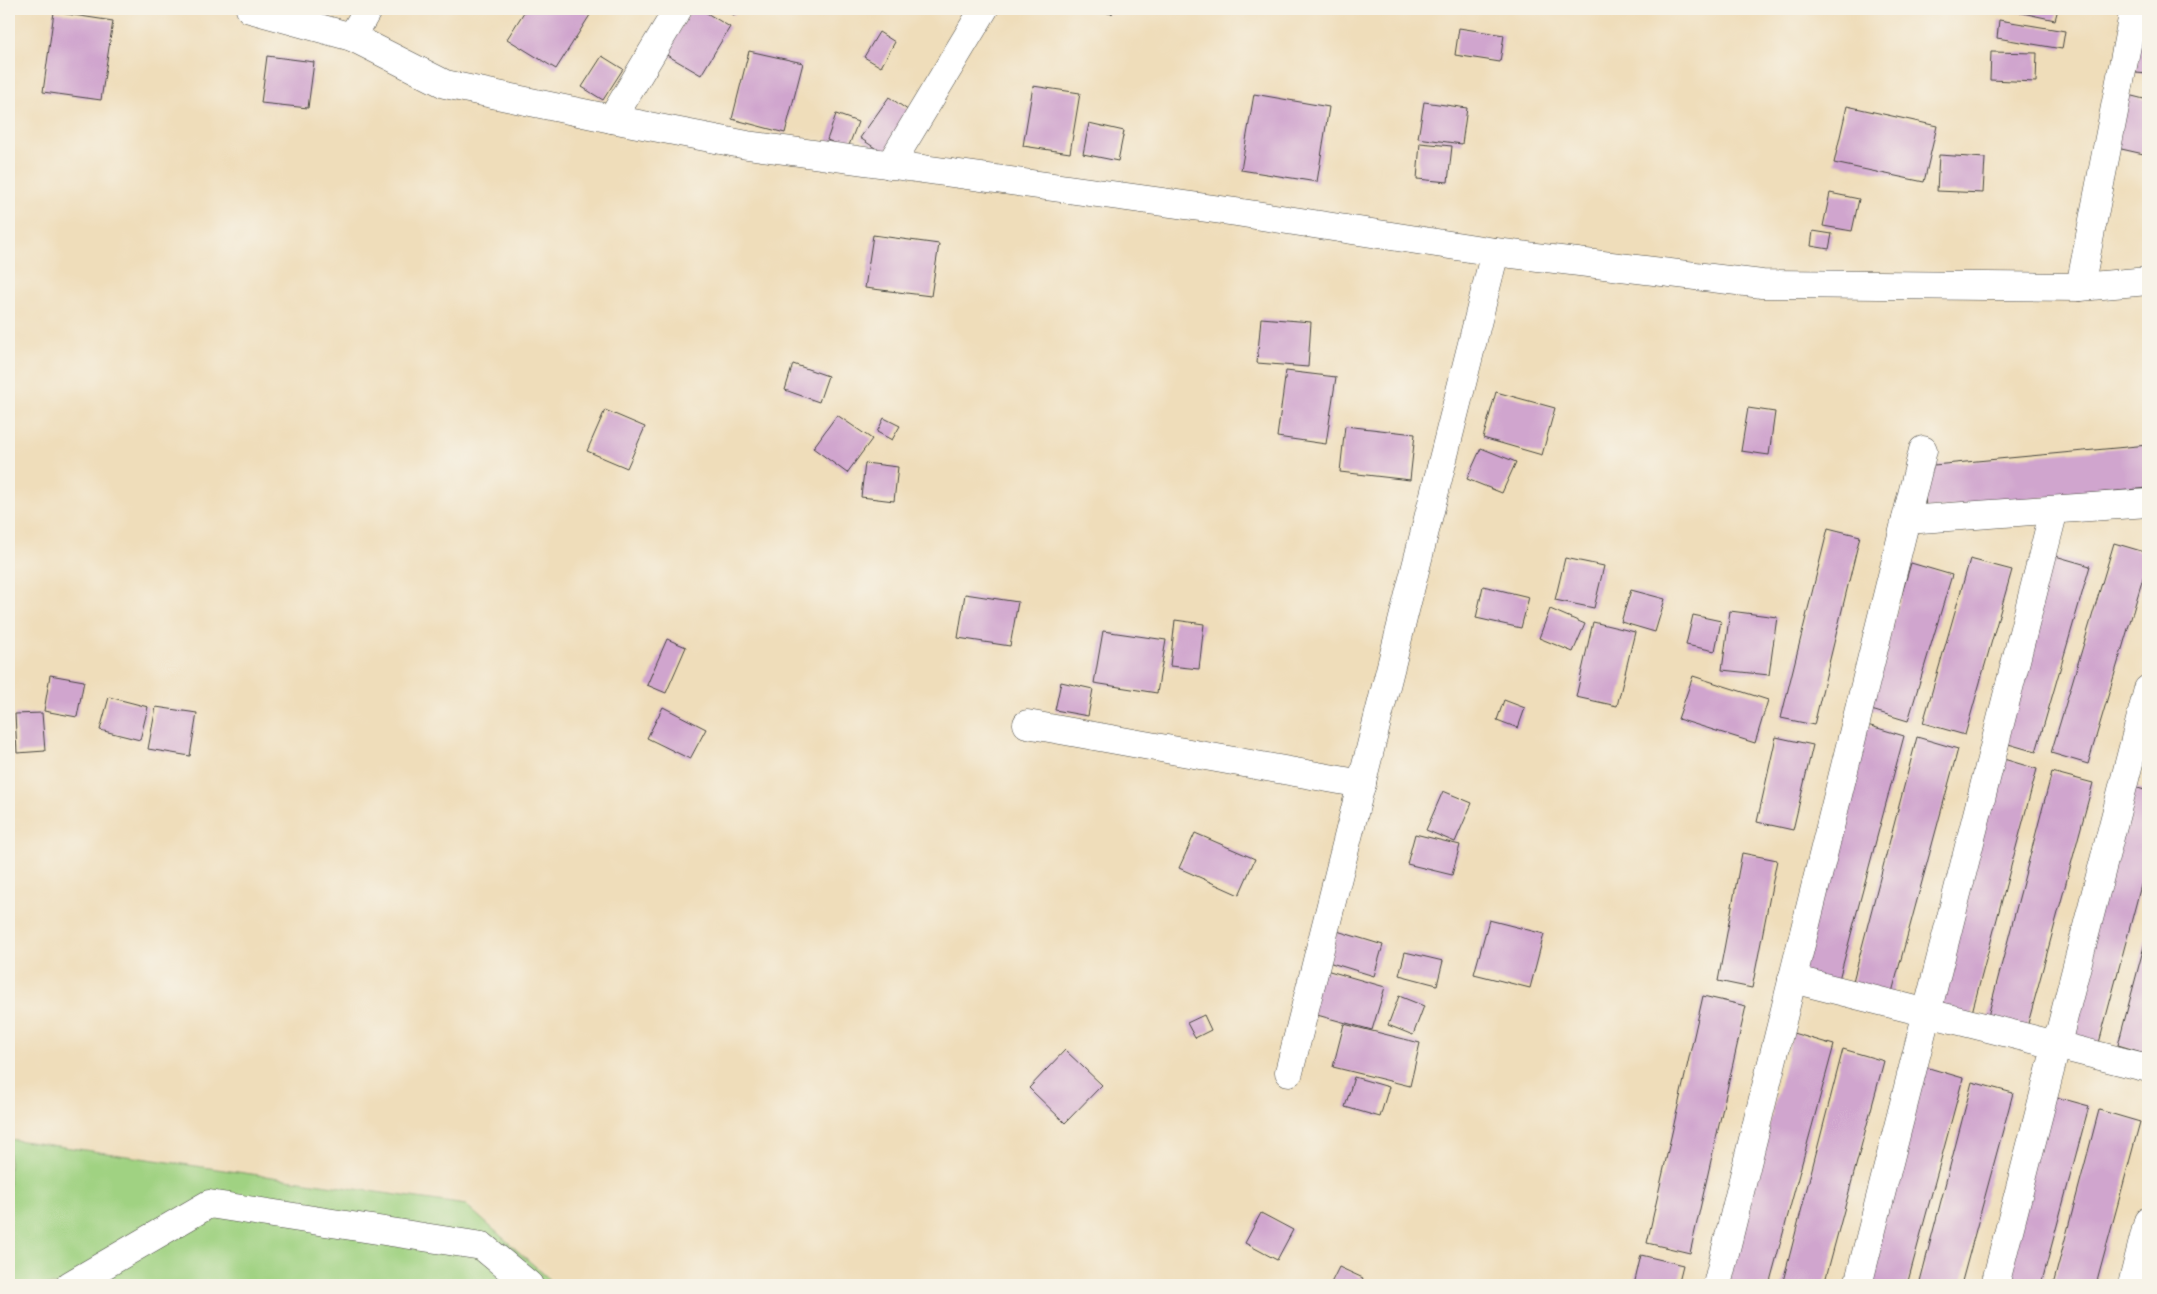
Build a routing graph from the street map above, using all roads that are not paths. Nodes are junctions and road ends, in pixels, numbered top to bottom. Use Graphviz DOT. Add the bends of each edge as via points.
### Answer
graph roads {
  1 [pos="250,9"];
  2 [pos="368,9"];
  3 [pos="678,9"];
  4 [pos="984,9"];
  5 [pos="2134,9"];
  6 [pos="352,37"];
  7 [pos="612,119"];
  8 [pos="890,165"];
  9 [pos="1495,252"];
  10 [pos="2148,281"];
  11 [pos="2080,287"];
  12 [pos="1923,450"];
  13 [pos="2148,503"];
  14 [pos="2054,510"];
  15 [pos="1906,520"];
  16 [pos="2148,689"];
  17 [pos="1027,724"];
  18 [pos="1362,784"];
  19 [pos="1792,979"];
  20 [pos="1927,1014"];
  21 [pos="2055,1045"];
  22 [pos="2148,1068"];
  23 [pos="1289,1072"];
  24 [pos="2148,1221"];
  25 [pos="70,1285"];
  26 [pos="529,1285"];
  27 [pos="1717,1285"];
  28 [pos="1858,1285"];
  29 [pos="1995,1285"];
  30 [pos="2132,1285"];
  1 -- 6 [label="street"];
  2 -- 6 [label="street"];
  3 -- 7 [label="street"];
  4 -- 8 [label="street"];
  5 -- 11 [label="street"];
  6 -- 7 [label="street" via="445,84"];
  7 -- 8 [label="street" via="747,145"];
  8 -- 9 [label="street" via="1236,212"];
  9 -- 11 [label="street" via="1762,284"];
  9 -- 18 [label="street"];
  10 -- 11 [label="street"];
  12 -- 15 [label="street"];
  13 -- 14 [label="street"];
  14 -- 15 [label="street"];
  14 -- 20 [label="street"];
  15 -- 19 [label="street"];
  16 -- 21 [label="street"];
  17 -- 18 [label="street"];
  18 -- 23 [label="street"];
  19 -- 20 [label="street"];
  19 -- 27 [label="street"];
  20 -- 21 [label="street"];
  20 -- 28 [label="street"];
  21 -- 22 [label="street"];
  21 -- 29 [label="street"];
  24 -- 30 [label="street"];
  25 -- 26 [label="street" via="209,1204 482,1246"];
}
